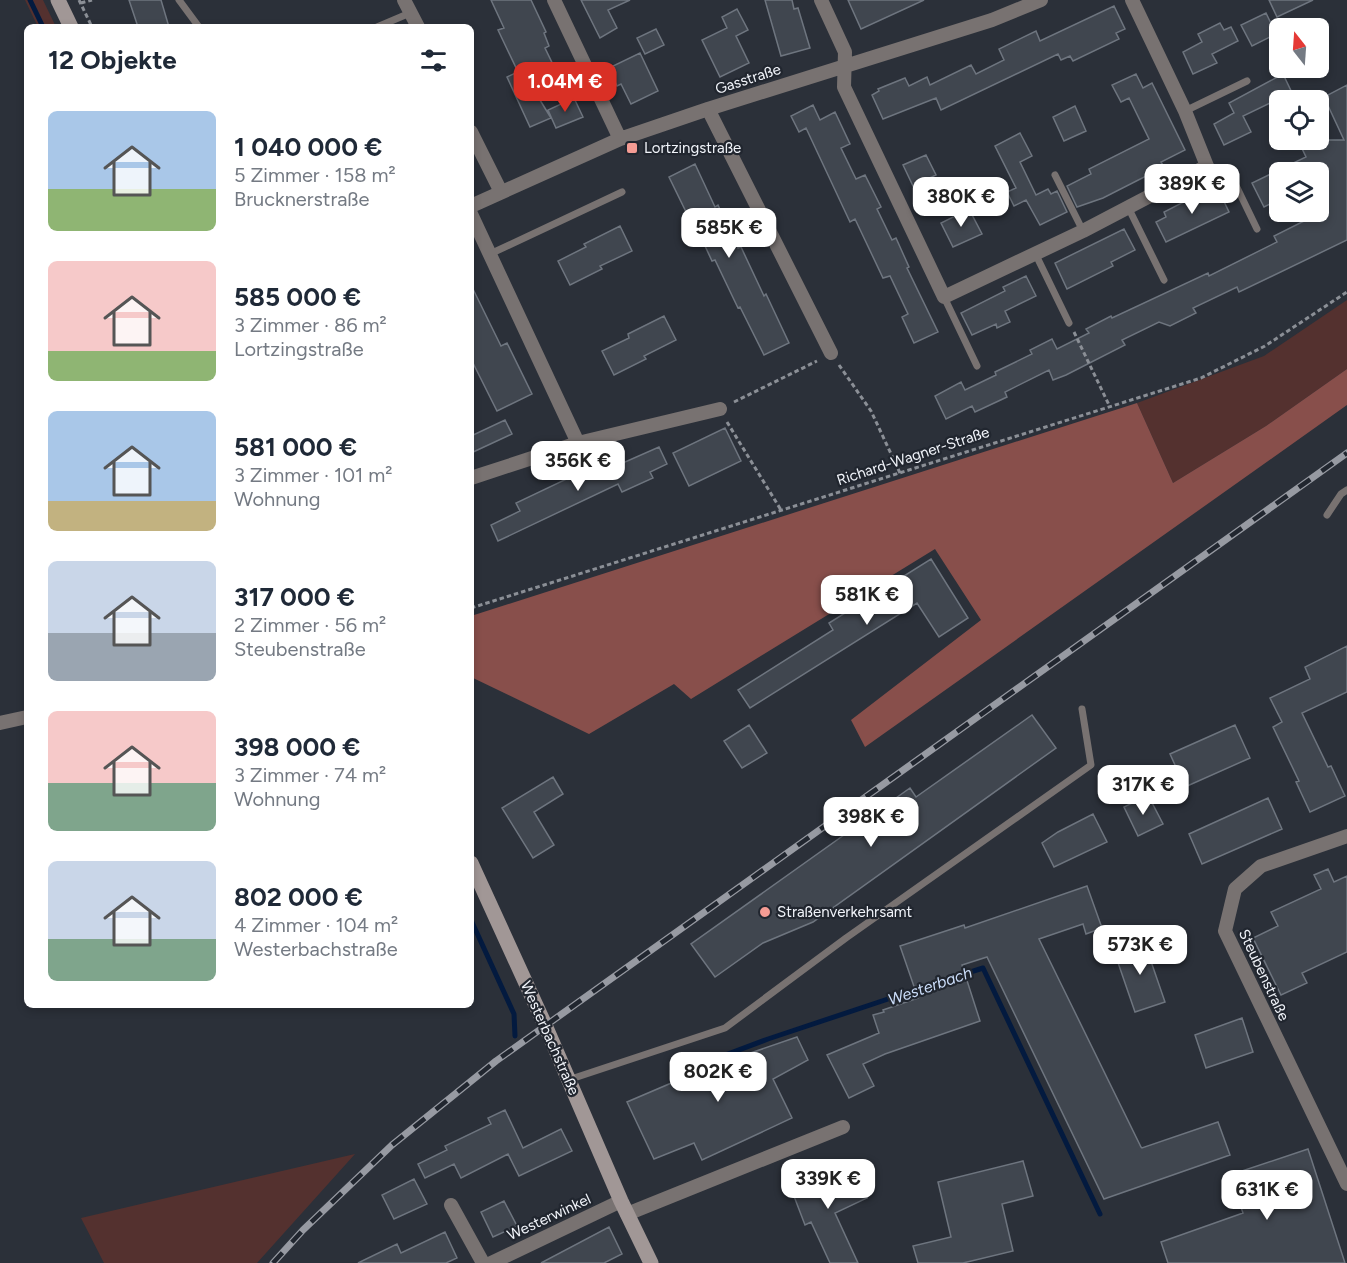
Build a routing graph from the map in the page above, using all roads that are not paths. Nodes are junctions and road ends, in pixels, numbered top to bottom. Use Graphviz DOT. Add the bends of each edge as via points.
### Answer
graph roads {
  1 [pos="58,0"];
  2 [pos="179,0"];
  3 [pos="554,0"];
  4 [pos="821,0"];
  5 [pos="1041,0"];
  6 [pos="1132,0"];
  7 [pos="407,6"];
  8 [pos="70,24"];
  9 [pos="197,24"];
  10 [pos="381,24"];
  11 [pos="416,24"];
  12 [pos="845,66"];
  13 [pos="1247,81"];
  14 [pos="708,109"];
  15 [pos="1185,111"];
  16 [pos="474,138"];
  17 [pos="620,140"];
  18 [pos="1207,166"];
  19 [pos="1055,175"];
  20 [pos="501,192"];
  21 [pos="622,192"];
  22 [pos="474,205"];
  23 [pos="1128,207"];
  24 [pos="474,220"];
  25 [pos="1257,229"];
  26 [pos="1083,231"];
  27 [pos="1035,253"];
  28 [pos="490,254"];
  29 [pos="1164,280"];
  30 [pos="944,297"];
  31 [pos="1069,323"];
  32 [pos="831,353"];
  33 [pos="977,366"];
  34 [pos="720,409"];
  35 [pos="578,443"];
  36 [pos="474,477"];
  37 [pos="1347,490"];
  38 [pos="1327,515"];
  39 [pos="1082,709"];
  40 [pos="24,718"];
  41 [pos="0,723"];
  42 [pos="1347,836"];
  43 [pos="474,870"];
  44 [pos="568,1080"];
  45 [pos="843,1127"];
  46 [pos="1347,1184"];
  47 [pos="451,1205"];
  48 [pos="624,1208"];
  49 [pos="483,1263"];
  50 [pos="491,1263"];
  51 [pos="651,1263"];
  1 -- 8 [label="main road"];
  2 -- 9 [label="lane"];
  3 -- 17 [label="street"];
  4 -- 12 [label="street" via="845,52"];
  5 -- 12 [label="street, Gasstraße" via="992,20"];
  6 -- 15 [label="street"];
  7 -- 10 [label="lane"];
  7 -- 11 [label="street"];
  12 -- 14 [label="street, Gasstraße"];
  12 -- 30 [label="street" via="844,87"];
  13 -- 15 [label="lane"];
  14 -- 17 [label="street, Gasstraße"];
  14 -- 32 [label="street"];
  15 -- 18 [label="street"];
  16 -- 20 [label="street"];
  17 -- 20 [label="street, Gasstraße"];
  18 -- 23 [label="street"];
  18 -- 25 [label="lane" via="1228,171"];
  19 -- 26 [label="lane"];
  20 -- 22 [label="street, Gasstraße"];
  21 -- 28 [label="lane"];
  23 -- 26 [label="street"];
  23 -- 29 [label="lane"];
  24 -- 28 [label="street"];
  26 -- 27 [label="street"];
  27 -- 30 [label="street"];
  27 -- 31 [label="lane"];
  28 -- 35 [label="street"];
  30 -- 33 [label="lane"];
  34 -- 35 [label="street"];
  35 -- 36 [label="street"];
  37 -- 38 [label="lane"];
  39 -- 44 [label="lane" via="1090,765 725,1028"];
  40 -- 41 [label="street"];
  42 -- 46 [label="street, Steubenstraße" via="1261,866 1235,889 1225,931"];
  43 -- 44 [label="main road, Westerbachstraße"];
  44 -- 48 [label="main road, Westerbachstraße"];
  45 -- 48 [label="street"];
  47 -- 49 [label="street"];
  48 -- 50 [label="street, Westerwinkel"];
  48 -- 51 [label="main road, Westerbachstraße"];
}
